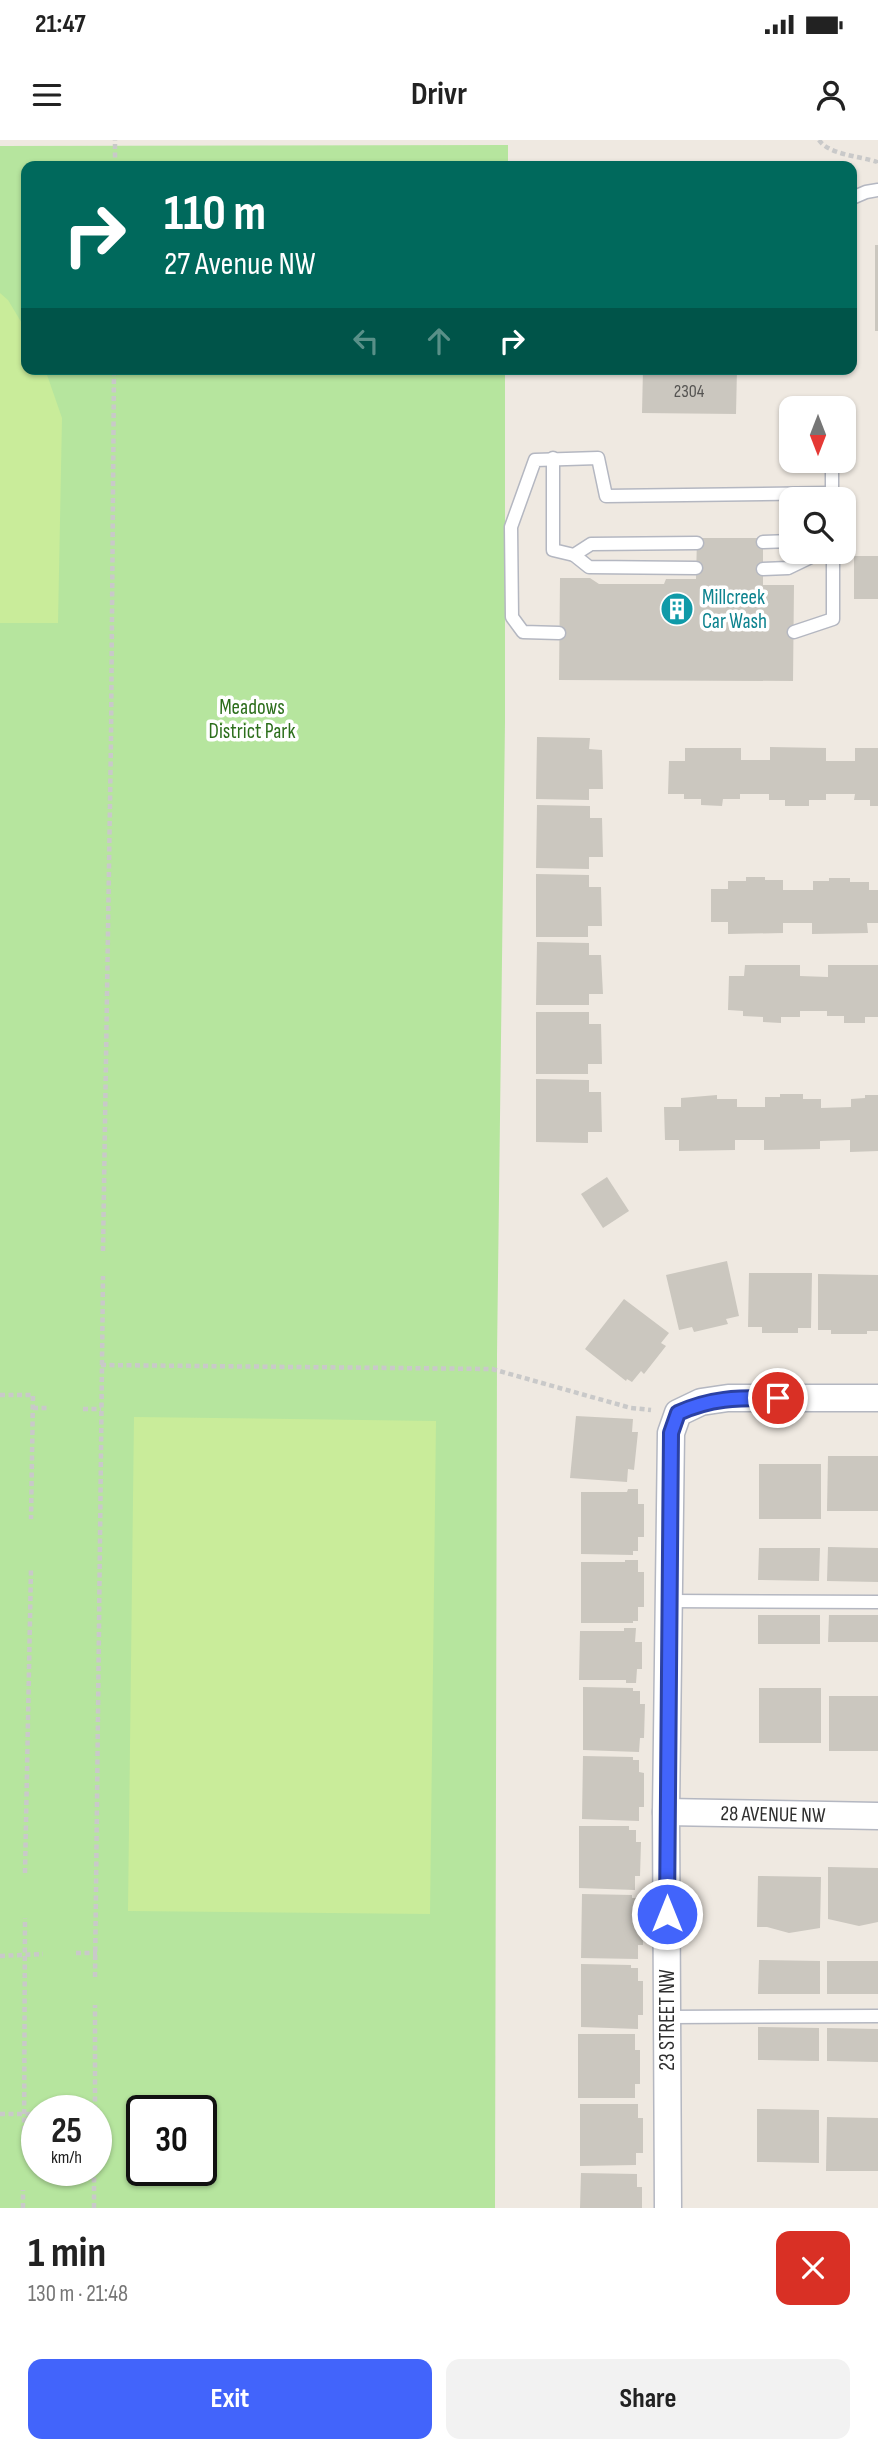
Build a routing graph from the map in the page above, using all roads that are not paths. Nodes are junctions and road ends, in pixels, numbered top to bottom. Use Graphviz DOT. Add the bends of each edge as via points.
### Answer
graph roads {
  1 [pos="878,190"];
  2 [pos="857,196"];
  3 [pos="554,458"];
  4 [pos="779,496"];
  5 [pos="779,541"];
  6 [pos="763,542"];
  7 [pos="697,543"];
  8 [pos="574,555"];
  9 [pos="794,564"];
  10 [pos="833,564"];
  11 [pos="696,568"];
  12 [pos="763,569"];
  13 [pos="794,632"];
  14 [pos="559,634"];
  15 [pos="878,1398"];
  16 [pos="669,1601"];
  17 [pos="878,1602"];
  18 [pos="666,1812"];
  19 [pos="878,1816"];
  20 [pos="667,2017"];
  21 [pos="878,2017"];
  22 [pos="668,2208"];
  1 -- 2 [label="lane"];
  3 -- 4 [label="lane" via="598,458 606,496"];
  3 -- 8 [label="lane" via="553,550"];
  3 -- 14 [label="lane" via="535,460 512,527 512,617 523,632"];
  5 -- 6 [label="lane"];
  7 -- 8 [label="lane" via="591,544"];
  8 -- 11 [label="lane" via="589,567"];
  9 -- 12 [label="lane"];
  10 -- 13 [label="lane" via="833,619"];
  15 -- 16 [label="street, 23 STREET NW" via="728,1398 701,1402 678,1413 671,1433"];
  16 -- 17 [label="lane"];
  16 -- 18 [label="street, 23 STREET NW"];
  18 -- 19 [label="street, 28 AVENUE NW"];
  18 -- 20 [label="street, 23 STREET NW"];
  20 -- 21 [label="lane"];
  20 -- 22 [label="street, 23 STREET NW"];
}
